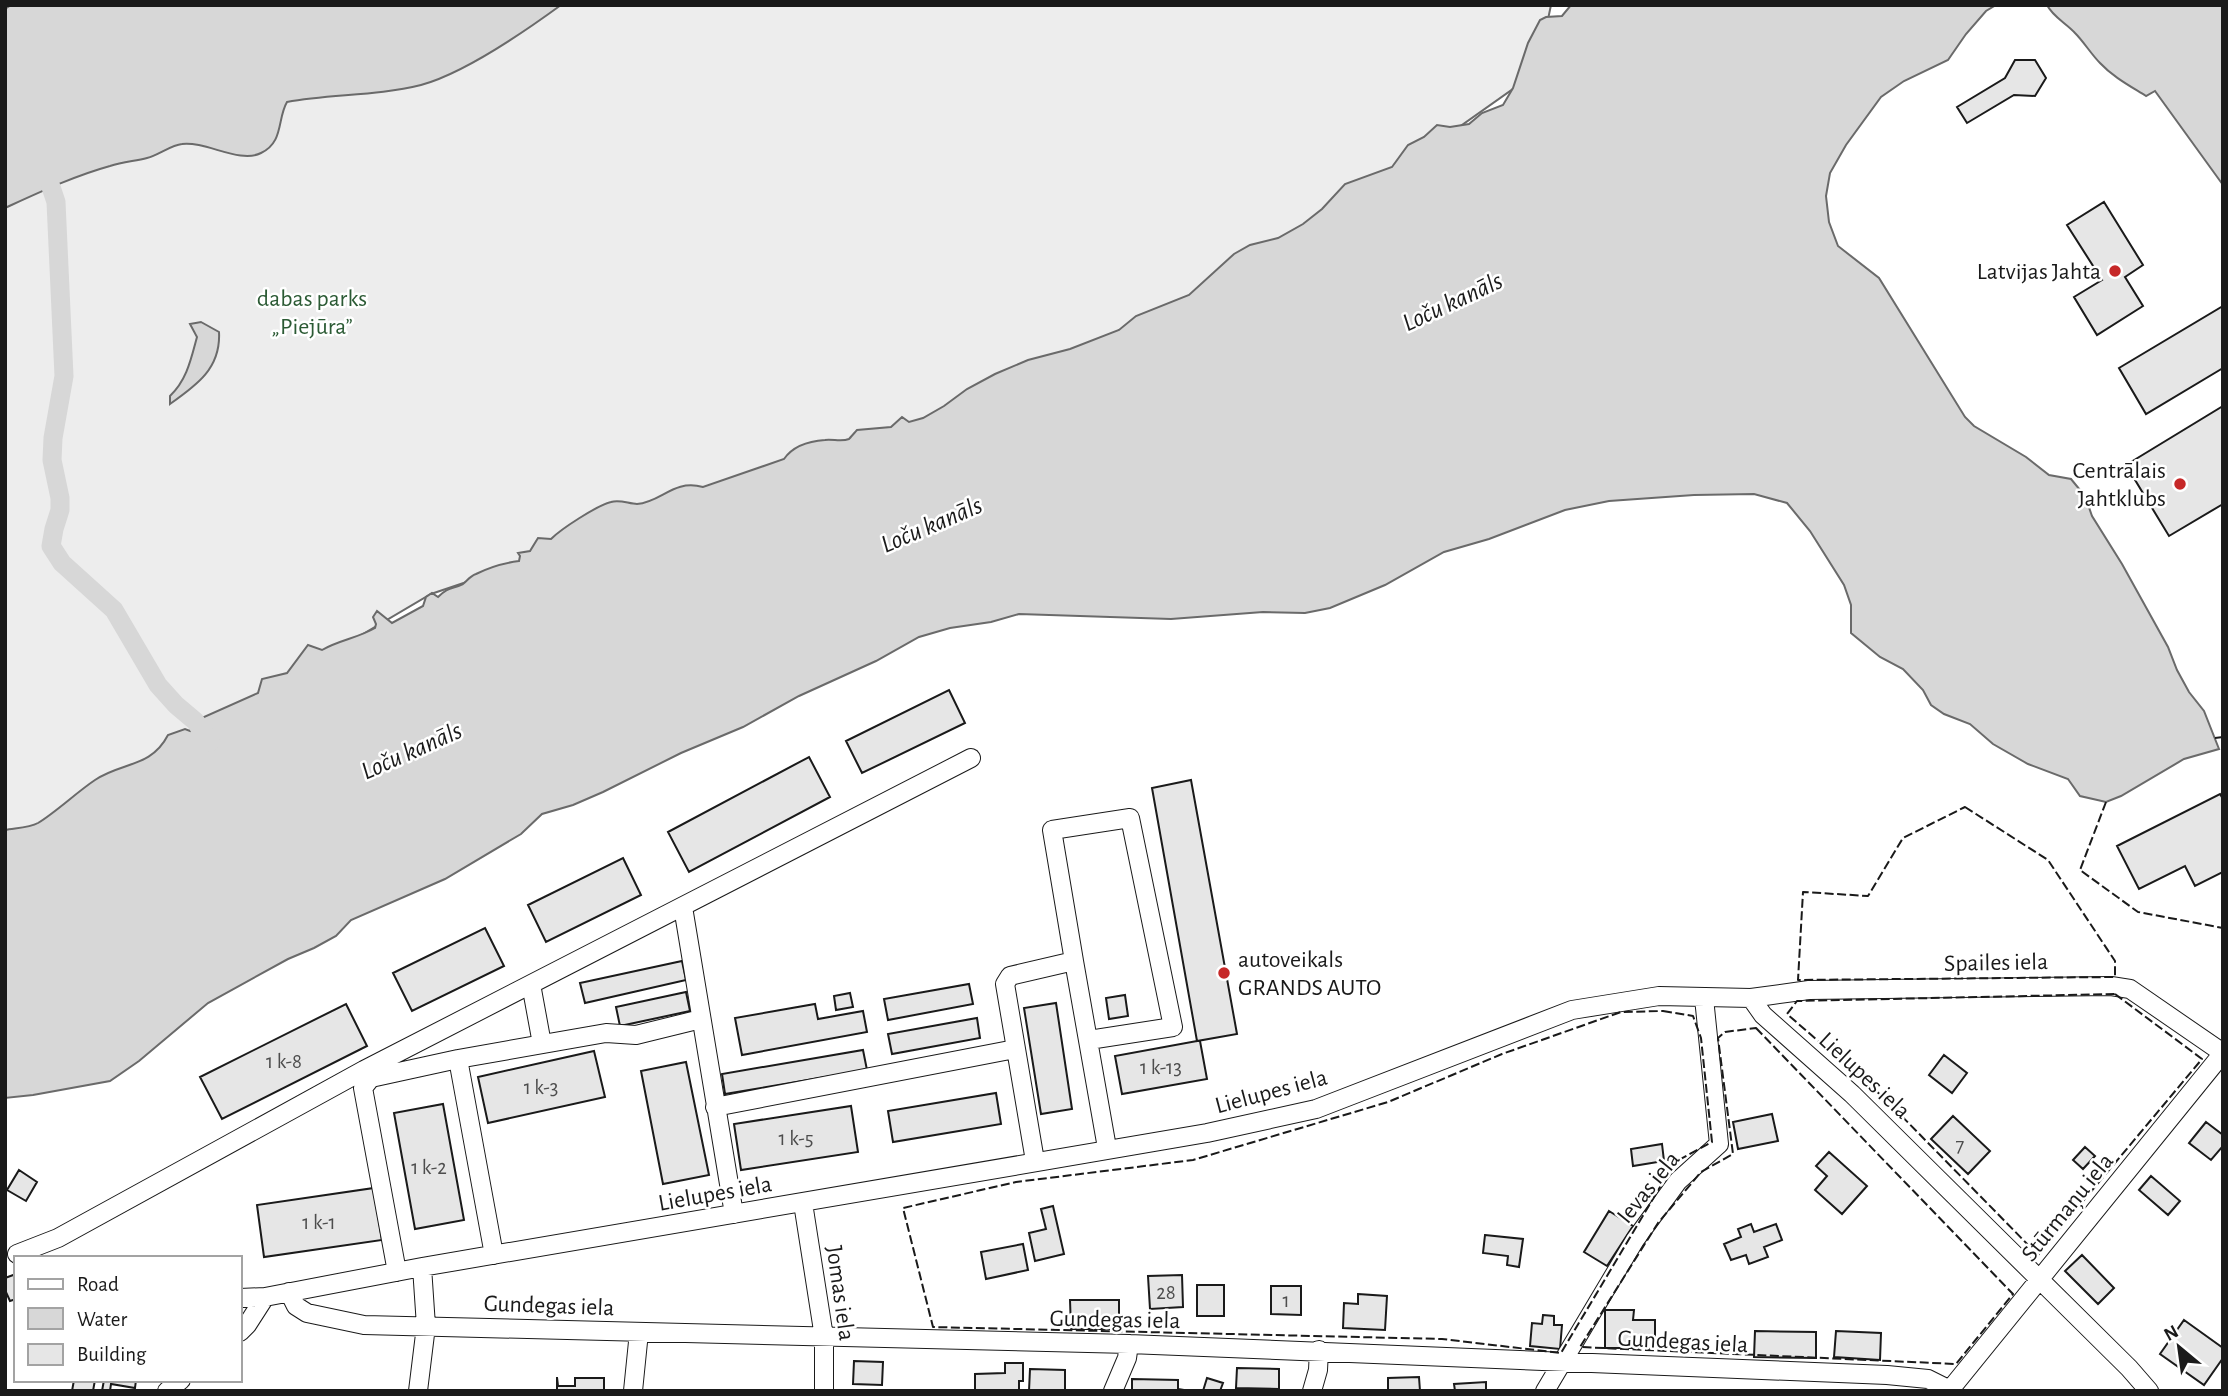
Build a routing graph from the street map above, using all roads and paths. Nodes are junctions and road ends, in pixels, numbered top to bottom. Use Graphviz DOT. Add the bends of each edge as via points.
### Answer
graph roads {
  1 [pos="971,758"];
  2 [pos="682,907"];
  3 [pos="1074,961"];
  4 [pos="531,985"];
  5 [pos="1704,998"];
  6 [pos="1751,998"];
  7 [pos="701,1019"];
  8 [pos="1088,1040"];
  9 [pos="542,1044"];
  10 [pos="1015,1049"];
  11 [pos="2223,1053"];
  12 [pos="458,1059"];
  13 [pos="367,1074"];
  14 [pos="715,1107"];
  15 [pos="1107,1149"];
  16 [pos="1035,1161"];
  17 [pos="803,1203"];
  18 [pos="734,1214"];
  19 [pos="494,1255"];
  20 [pos="11,1256"];
  21 [pos="422,1268"];
  22 [pos="397,1272"];
  23 [pos="2039,1281"];
  24 [pos="289,1292"];
  25 [pos="265,1297"];
  26 [pos="242,1298"];
  27 [pos="426,1326"];
  28 [pos="242,1330"];
  29 [pos="639,1332"];
  30 [pos="824,1337"];
  31 [pos="1129,1344"];
  32 [pos="1319,1350"];
  33 [pos="1562,1360"];
  34 [pos="1949,1390"];
  35 [pos="418,1391"];
  36 [pos="633,1391"];
  37 [pos="824,1391"];
  38 [pos="1113,1391"];
  39 [pos="1312,1391"];
  40 [pos="1545,1391"];
  41 [pos="2149,1391"];
  1 -- 2 [label="street"];
  2 -- 4 [label="street"];
  2 -- 7 [label="street"];
  3 -- 8 [label="street"];
  3 -- 8 [label="street" via="1052,830 1130,818 1172,1027"];
  3 -- 10 [label="street" via="1010,976 1005,984"];
  4 -- 9 [label="street"];
  4 -- 13 [label="street"];
  5 -- 6 [label="street, Lielupes iela"];
  5 -- 15 [label="street, Lielupes iela" via="1659,996 1572,1010 1315,1109"];
  5 -- 33 [label="street, Ievas iela" via="1720,1144 1678,1181 1635,1240"];
  6 -- 11 [label="street, Spailes iela" via="1809,990 2111,986 2130,989"];
  6 -- 23 [label="street, Lielupes iela" via="1763,1015 1852,1094"];
  7 -- 9 [label="street" via="636,1035 606,1033"];
  7 -- 14 [label="street"];
  8 -- 15 [label="street"];
  9 -- 12 [label="street"];
  10 -- 14 [label="street"];
  10 -- 16 [label="street"];
  11 -- 23 [label="street, Stūrmaņu iela"];
  12 -- 13 [label="street"];
  12 -- 19 [label="street"];
  13 -- 20 [label="street" via="58,1238"];
  13 -- 22 [label="street" via="363,1088"];
  14 -- 18 [label="street"];
  15 -- 16 [label="street, Lielupes iela"];
  16 -- 17 [label="street, Lielupes iela"];
  17 -- 18 [label="street, Lielupes iela"];
  17 -- 30 [label="street, Jomas iela"];
  18 -- 19 [label="street, Lielupes iela"];
  19 -- 21 [label="street, Lielupes iela"];
  21 -- 22 [label="street, Lielupes iela"];
  21 -- 27 [label="street"];
  22 -- 24 [label="street, Lielupes iela"];
  23 -- 34 [label="street, Stūrmaņu iela"];
  23 -- 41 [label="street, Lielupes iela"];
  24 -- 25 [label="street, Lielupes iela"];
  24 -- 27 [label="street, Gundegas iela" via="296,1306 316,1316 364,1325"];
  25 -- 26 [label="street, Lielupes iela"];
  25 -- 28 [label="street"];
  27 -- 29 [label="street, Gundegas iela"];
  27 -- 35 [label="street"];
  29 -- 30 [label="street, Gundegas iela"];
  29 -- 36 [label="street"];
  30 -- 31 [label="street, Gundegas iela"];
  30 -- 37 [label="street, Jomas iela"];
  31 -- 32 [label="street, Gundegas iela"];
  31 -- 38 [label="street"];
  32 -- 33 [label="street, Gundegas iela"];
  32 -- 39 [label="street"];
  33 -- 34 [label="street, Gundegas iela" via="1887,1375 1928,1379"];
  33 -- 40 [label="street, Ievas iela"];
}
